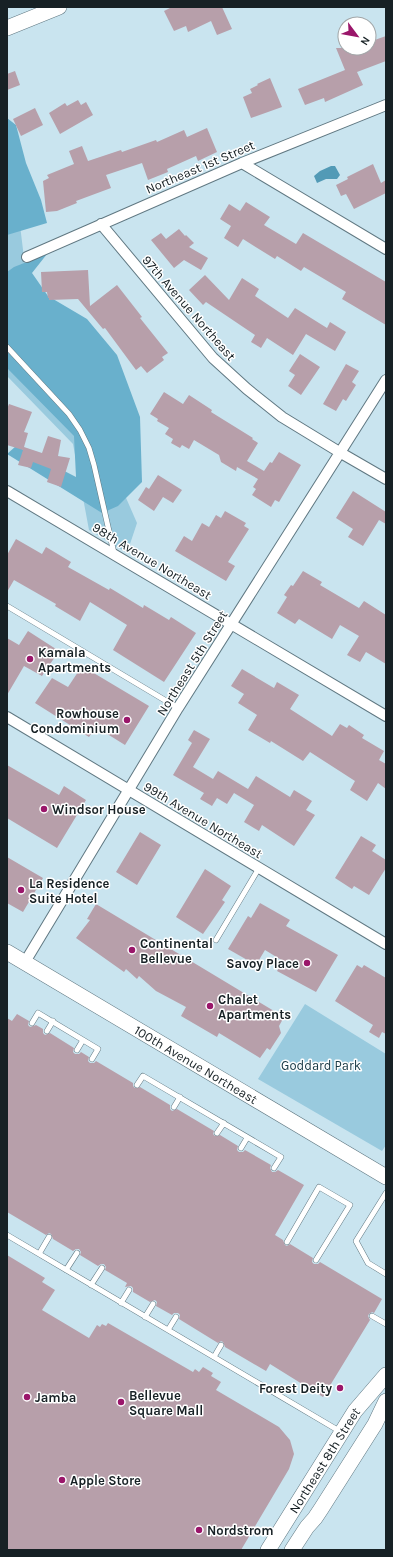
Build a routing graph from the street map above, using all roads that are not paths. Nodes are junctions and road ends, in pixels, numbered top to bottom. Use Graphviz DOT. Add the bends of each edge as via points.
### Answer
graph roads {
  1 [pos="59,7"];
  2 [pos="7,28"];
  3 [pos="386,105"];
  4 [pos="242,163"];
  5 [pos="100,224"];
  6 [pos="386,249"];
  7 [pos="27,257"];
  8 [pos="7,347"];
  9 [pos="386,380"];
  10 [pos="341,453"];
  11 [pos="386,479"];
  12 [pos="7,492"];
  13 [pos="114,554"];
  14 [pos="7,606"];
  15 [pos="232,624"];
  16 [pos="178,708"];
  17 [pos="386,716"];
  18 [pos="7,717"];
  19 [pos="129,791"];
  20 [pos="259,868"];
  21 [pos="216,940"];
  22 [pos="386,944"];
  23 [pos="7,952"];
  24 [pos="25,962"];
  25 [pos="53,1022"];
  26 [pos="32,1023"];
  27 [pos="47,1031"];
  28 [pos="83,1040"];
  29 [pos="77,1050"];
  30 [pos="92,1059"];
  31 [pos="137,1086"];
  32 [pos="180,1097"];
  33 [pos="174,1107"];
  34 [pos="224,1123"];
  35 [pos="218,1133"];
  36 [pos="248,1138"];
  37 [pos="241,1148"];
  38 [pos="274,1168"];
  39 [pos="386,1177"];
  40 [pos="386,1193"];
  41 [pos="7,1235"];
  42 [pos="49,1237"];
  43 [pos="287,1242"];
  44 [pos="76,1253"];
  45 [pos="39,1254"];
  46 [pos="316,1260"];
  47 [pos="102,1268"];
  48 [pos="66,1270"];
  49 [pos="386,1274"];
  50 [pos="92,1285"];
  51 [pos="129,1290"];
  52 [pos="121,1302"];
  53 [pos="153,1304"];
  54 [pos="372,1316"];
  55 [pos="145,1317"];
  56 [pos="176,1318"];
  57 [pos="386,1324"];
  58 [pos="168,1330"];
  59 [pos="221,1345"];
  60 [pos="214,1357"];
  61 [pos="386,1375"];
  62 [pos="386,1401"];
  63 [pos="342,1433"];
  64 [pos="307,1526"];
  65 [pos="268,1550"];
  66 [pos="292,1550"];
  1 -- 2 [label="main road"];
  3 -- 4 [label="street, Northeast 1st Street"];
  4 -- 5 [label="street, Northeast 1st Street"];
  4 -- 6 [label="street"];
  5 -- 7 [label="street, Northeast 1st Street"];
  5 -- 10 [label="street, 97th Avenue Northeast" via="213,358 282,417"];
  8 -- 13 [label="lane" via="69,414 80,430 94,465"];
  9 -- 10 [label="street, Northeast 5th Street"];
  10 -- 11 [label="street, 97th Avenue Northeast"];
  10 -- 15 [label="street, Northeast 5th Street"];
  12 -- 13 [label="street, 98th Avenue Northeast"];
  13 -- 15 [label="street, 98th Avenue Northeast"];
  14 -- 16 [label="lane"];
  15 -- 16 [label="street, Northeast 5th Street"];
  15 -- 17 [label="street, 98th Avenue Northeast"];
  16 -- 19 [label="street, Northeast 5th Street"];
  18 -- 19 [label="street, 99th Avenue Northeast"];
  19 -- 20 [label="street, 99th Avenue Northeast"];
  19 -- 24 [label="street, Northeast 5th Street"];
  20 -- 21 [label="lane"];
  20 -- 22 [label="street, 99th Avenue Northeast"];
  23 -- 24 [label="main road, 100th Avenue Northeast"];
  24 -- 39 [label="main road, 100th Avenue Northeast"];
  25 -- 26 [label="lane" via="38,1013"];
  25 -- 27 [label="lane"];
  25 -- 28 [label="lane"];
  28 -- 29 [label="lane"];
  28 -- 30 [label="lane" via="98,1049"];
  31 -- 32 [label="lane" via="143,1076"];
  32 -- 33 [label="lane"];
  32 -- 34 [label="lane"];
  34 -- 35 [label="lane"];
  34 -- 36 [label="lane"];
  36 -- 37 [label="lane"];
  36 -- 38 [label="lane" via="281,1157"];
  40 -- 49 [label="lane" via="356,1241 368,1263"];
  41 -- 45 [label="lane"];
  42 -- 45 [label="lane"];
  43 -- 46 [label="lane" via="319,1187 350,1205"];
  44 -- 48 [label="lane"];
  45 -- 48 [label="lane"];
  47 -- 50 [label="lane"];
  48 -- 50 [label="lane"];
  50 -- 52 [label="lane"];
  51 -- 52 [label="lane"];
  52 -- 55 [label="lane"];
  53 -- 55 [label="lane"];
  54 -- 57 [label="lane"];
  55 -- 58 [label="lane"];
  56 -- 58 [label="lane"];
  58 -- 60 [label="lane"];
  59 -- 60 [label="lane"];
  60 -- 63 [label="lane"];
  61 -- 63 [label="main road, Northeast 8th Street" via="355,1411"];
  62 -- 64 [label="main road, Northeast 8th Street" via="375,1424 315,1518"];
  63 -- 64 [label="main road" via="348,1448 308,1514"];
  63 -- 65 [label="main road, Northeast 8th Street"];
  64 -- 66 [label="main road, Northeast 8th Street"];
}
